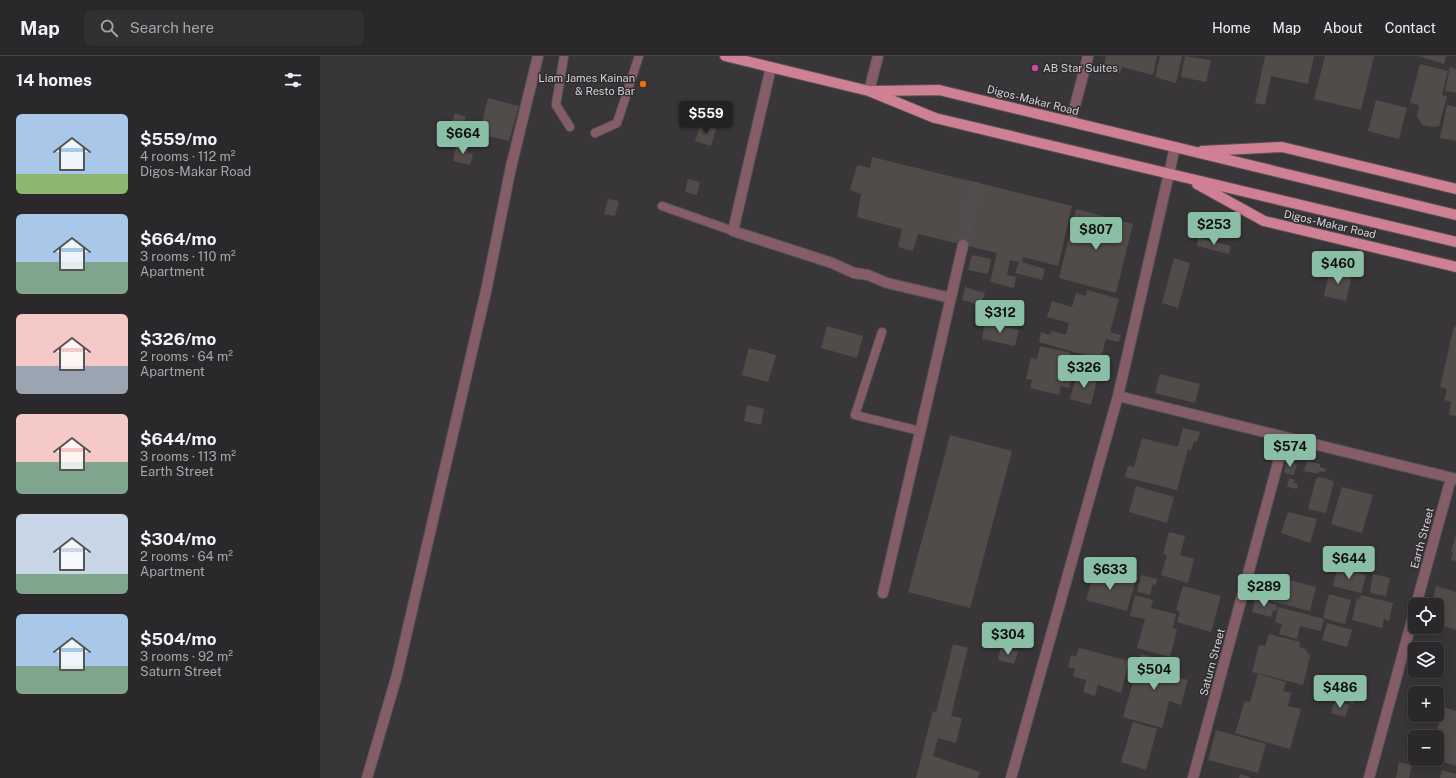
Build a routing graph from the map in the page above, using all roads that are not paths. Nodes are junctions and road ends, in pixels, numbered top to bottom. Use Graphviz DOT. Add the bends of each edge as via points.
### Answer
graph roads {
  1 [pos="538,56"];
  2 [pos="564,56"];
  3 [pos="639,56"];
  4 [pos="725,56"];
  5 [pos="878,56"];
  6 [pos="1088,56"];
  7 [pos="771,67"];
  8 [pos="869,91"];
  9 [pos="1071,122"];
  10 [pos="570,127"];
  11 [pos="594,133"];
  12 [pos="1175,147"];
  13 [pos="1190,151"];
  14 [pos="1169,173"];
  15 [pos="1184,177"];
  16 [pos="1456,189"];
  17 [pos="662,206"];
  18 [pos="1456,215"];
  19 [pos="733,231"];
  20 [pos="1456,242"];
  21 [pos="963,245"];
  22 [pos="1456,267"];
  23 [pos="951,298"];
  24 [pos="882,332"];
  25 [pos="1118,396"];
  26 [pos="920,431"];
  27 [pos="1285,437"];
  28 [pos="1453,478"];
  29 [pos="883,593"];
  30 [pos="1418,598"];
  31 [pos="1408,634"];
  32 [pos="367,778"];
  33 [pos="1011,778"];
  34 [pos="1193,778"];
  35 [pos="1369,778"];
  1 -- 32 [label="street" via="398,667"];
  2 -- 10 [label="lane" via="556,105"];
  3 -- 11 [label="lane" via="617,122"];
  4 -- 7 [label="main road, Digos-Makar Road"];
  5 -- 8 [label="street"];
  6 -- 9 [label="street"];
  7 -- 8 [label="main road, Digos-Makar Road"];
  7 -- 19 [label="street"];
  8 -- 9 [label="main road, Digos-Makar Road" via="939,90"];
  8 -- 14 [label="main road, Digos-Makar Road" via="935,118"];
  9 -- 12 [label="main road, Digos-Makar Road"];
  12 -- 13 [label="main road, Digos-Makar Road"];
  12 -- 14 [label="street"];
  13 -- 16 [label="main road, Digos-Makar Road" via="1282,147"];
  13 -- 18 [label="main road, Digos-Makar Road"];
  14 -- 15 [label="main road, Digos-Makar Road"];
  14 -- 25 [label="street"];
  15 -- 20 [label="main road, Digos-Makar Road"];
  15 -- 22 [label="main road, Digos-Makar Road" via="1264,221"];
  17 -- 19 [label="lane"];
  19 -- 23 [label="street" via="832,263 854,273"];
  21 -- 23 [label="street"];
  23 -- 26 [label="street"];
  24 -- 26 [label="lane" via="855,415"];
  25 -- 27 [label="street"];
  25 -- 33 [label="street"];
  26 -- 29 [label="street"];
  27 -- 28 [label="street"];
  27 -- 34 [label="street, Saturn Street"];
  28 -- 30 [label="street, Earth Street"];
  31 -- 35 [label="street"];
}
